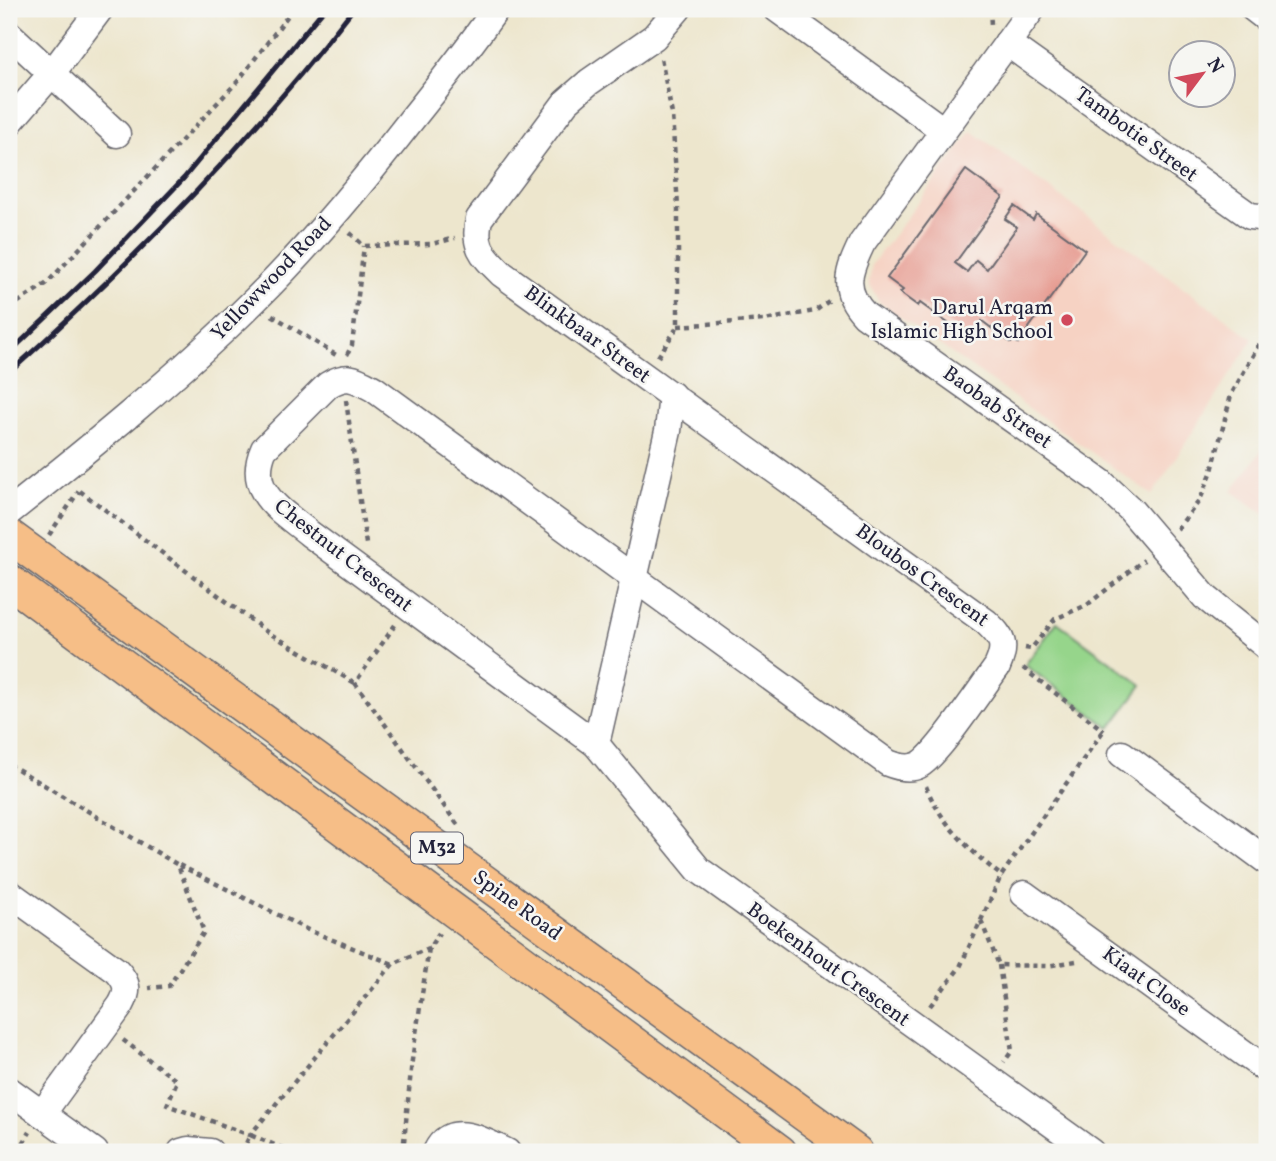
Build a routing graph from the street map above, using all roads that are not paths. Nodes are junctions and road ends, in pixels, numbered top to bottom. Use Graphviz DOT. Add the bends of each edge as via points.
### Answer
graph roads {
  1 [pos="100,9"];
  2 [pos="496,9"];
  3 [pos="678,9"];
  4 [pos="777,9"];
  5 [pos="1032,9"];
  6 [pos="1254,9"];
  7 [pos="1267,19"];
  8 [pos="9,34"];
  9 [pos="1007,43"];
  10 [pos="52,73"];
  11 [pos="9,123"];
  12 [pos="943,130"];
  13 [pos="117,134"];
  14 [pos="1267,218"];
  15 [pos="672,395"];
  16 [pos="20,532"];
  17 [pos="634,578"];
  18 [pos="9,581"];
  19 [pos="1267,647"];
  20 [pos="596,744"];
  21 [pos="1122,754"];
  22 [pos="1267,861"];
  23 [pos="9,893"];
  24 [pos="1024,894"];
  25 [pos="1267,1070"];
  26 [pos="9,1090"];
  27 [pos="42,1114"];
  28 [pos="95,1152"];
  29 [pos="181,1152"];
  30 [pos="210,1152"];
  31 [pos="436,1152"];
  32 [pos="508,1152"];
  33 [pos="780,1152"];
  34 [pos="856,1152"];
  35 [pos="1091,1152"];
  1 -- 10 [label="street"];
  2 -- 16 [label="street, Yellowwood Road" via="307,247"];
  3 -- 15 [label="street, Blinkbaar Street" via="654,37 566,102 488,205 476,233 482,253 502,274"];
  4 -- 12 [label="street"];
  5 -- 9 [label="street"];
  6 -- 7 [label="street"];
  8 -- 10 [label="street"];
  9 -- 12 [label="street"];
  9 -- 14 [label="street, Tambotie Street" via="1250,216"];
  10 -- 11 [label="street"];
  10 -- 13 [label="street"];
  12 -- 19 [label="street, Baobab Street" via="862,243 848,286 854,303 1101,482 1205,597"];
  15 -- 17 [label="street, Blinkbaar Street"];
  15 -- 17 [label="street, Bloubos Crescent" via="986,622 1003,644 1003,654 929,758 919,765 900,767 888,763"];
  16 -- 34 [label="main road, Spine Road / M32"];
  17 -- 20 [label="street, Blinkbaar Street"];
  17 -- 20 [label="street, Chestnut Crescent" via="374,388 348,377 328,385 264,449 258,462 263,492 272,503"];
  18 -- 33 [label="main road, Spine Road / M32"];
  20 -- 35 [label="street, Boekenhout Crescent" via="699,870"];
  21 -- 22 [label="street"];
  23 -- 27 [label="street" via="117,971 128,990"];
  24 -- 25 [label="street, Kiaat Close"];
  26 -- 27 [label="street"];
  27 -- 28 [label="street"];
  29 -- 30 [label="street"];
  31 -- 32 [label="street" via="449,1137 463,1134"];
}
